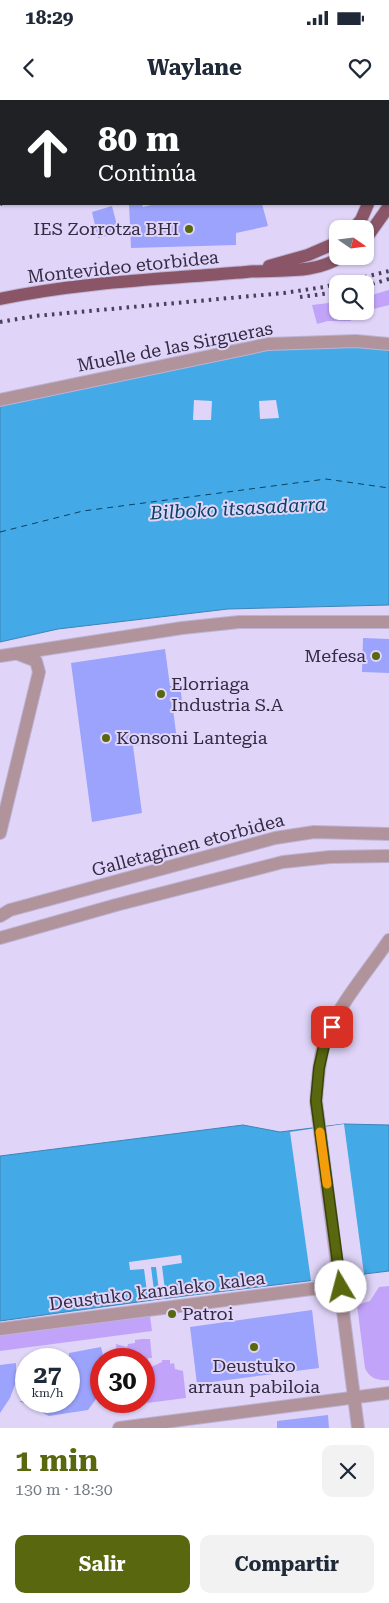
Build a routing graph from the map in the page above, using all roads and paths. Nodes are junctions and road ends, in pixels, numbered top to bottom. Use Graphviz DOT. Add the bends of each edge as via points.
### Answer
graph roads {
  1 [pos="368,205"];
  2 [pos="389,206"];
  3 [pos="361,220"];
  4 [pos="374,227"];
  5 [pos="329,246"];
  6 [pos="329,264"];
  7 [pos="250,271"];
  8 [pos="0,299"];
  9 [pos="389,344"];
  10 [pos="0,400"];
  11 [pos="389,622"];
  12 [pos="51,648"];
  13 [pos="16,654"];
  14 [pos="0,656"];
  15 [pos="38,666"];
  16 [pos="0,834"];
  17 [pos="389,834"];
  18 [pos="389,856"];
  19 [pos="0,916"];
  20 [pos="0,938"];
  21 [pos="389,940"];
  22 [pos="319,1288"];
  23 [pos="0,1329"];
  24 [pos="389,1393"];
  25 [pos="355,1398"];
  26 [pos="119,1428"];
  27 [pos="358,1428"];
  1 -- 3 [label="main road"];
  2 -- 4 [label="main road"];
  5 -- 7 [label="main road, Montevideo etorbidea"];
  6 -- 7 [label="main road, Montevideo etorbidea" via="296,270"];
  7 -- 8 [label="main road, Montevideo etorbidea" via="29,293"];
  9 -- 10 [label="street, Muelle de las Sirgueras" via="356,341 268,344"];
  11 -- 12 [label="street" via="239,622"];
  12 -- 13 [label="street"];
  12 -- 15 [label="street"];
  13 -- 14 [label="street"];
  13 -- 15 [label="street" via="36,661"];
  15 -- 16 [label="street" via="38,681"];
  17 -- 19 [label="street, Galletaginen etorbidea" via="314,832 275,838 10,910"];
  18 -- 20 [label="street" via="283,862"];
  21 -- 25 [label="street" via="326,1037 316,1101"];
  22 -- 23 [label="street, Deustuko kanaleko kalea"];
  24 -- 25 [label="street"];
  25 -- 26 [label="street"];
  25 -- 27 [label="street"];
}
